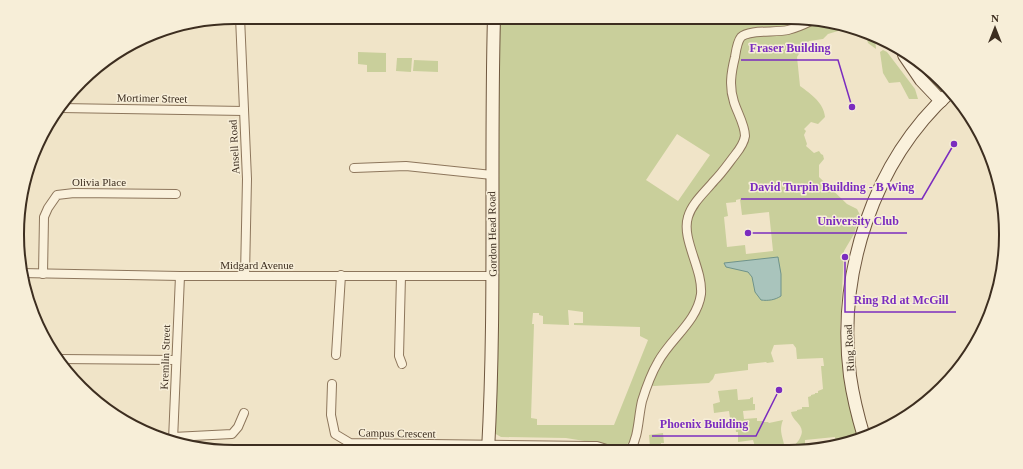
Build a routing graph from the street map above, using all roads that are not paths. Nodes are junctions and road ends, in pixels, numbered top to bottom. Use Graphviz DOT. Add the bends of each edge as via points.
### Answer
graph roads {
  1 [pos="240,24"];
  2 [pos="494,24"];
  3 [pos="803,24"];
  4 [pos="908,61"];
  5 [pos="946,96"];
  6 [pos="941,101"];
  7 [pos="66,108"];
  8 [pos="244,111"];
  9 [pos="354,168"];
  10 [pos="492,175"];
  11 [pos="176,194"];
  12 [pos="28,273"];
  13 [pos="43,274"];
  14 [pos="245,275"];
  15 [pos="341,275"];
  16 [pos="180,276"];
  17 [pos="401,276"];
  18 [pos="493,276"];
  19 [pos="336,355"];
  20 [pos="64,359"];
  21 [pos="176,360"];
  22 [pos="402,364"];
  23 [pos="332,384"];
  24 [pos="244,413"];
  25 [pos="862,432"];
  26 [pos="173,436"];
  27 [pos="179,438"];
  28 [pos="405,445"];
  29 [pos="488,445"];
  30 [pos="632,445"];
  1 -- 8 [label="street, Ansell Road"];
  2 -- 10 [label="street, Gordon Head Road"];
  3 -- 30 [label="street" via="787,30 747,33 740,38 730,83 745,136 737,153 689,214 686,228 700,280 699,301 690,320 669,344 658,362 642,401 637,434"];
  4 -- 6 [label="street" via="921,80"];
  5 -- 6 [label="street, Ring Road"];
  6 -- 25 [label="street, Ring Road" via="904,146 886,176 867,219 856,256 850,287 848,359 854,401"];
  7 -- 8 [label="street, Mortimer Street"];
  8 -- 14 [label="street, Ansell Road" via="247,179"];
  9 -- 10 [label="street" via="406,166"];
  10 -- 18 [label="street, Gordon Head Road"];
  11 -- 13 [label="street, Olivia Place" via="74,193 57,196 44,217"];
  12 -- 13 [label="street, Midgard Avenue"];
  13 -- 16 [label="street, Midgard Avenue"];
  14 -- 15 [label="street, Midgard Avenue"];
  14 -- 16 [label="street, Midgard Avenue"];
  15 -- 17 [label="street, Midgard Avenue"];
  15 -- 19 [label="street"];
  16 -- 21 [label="street, Kremlin Street"];
  17 -- 18 [label="street, Midgard Avenue"];
  17 -- 22 [label="street" via="399,356"];
  18 -- 29 [label="street, Gordon Head Road"];
  20 -- 21 [label="street"];
  21 -- 26 [label="street, Kremlin Street"];
  23 -- 28 [label="street, Campus Crescent" via="331,415 335,434 350,443"];
  24 -- 27 [label="street" via="232,434"];
}
